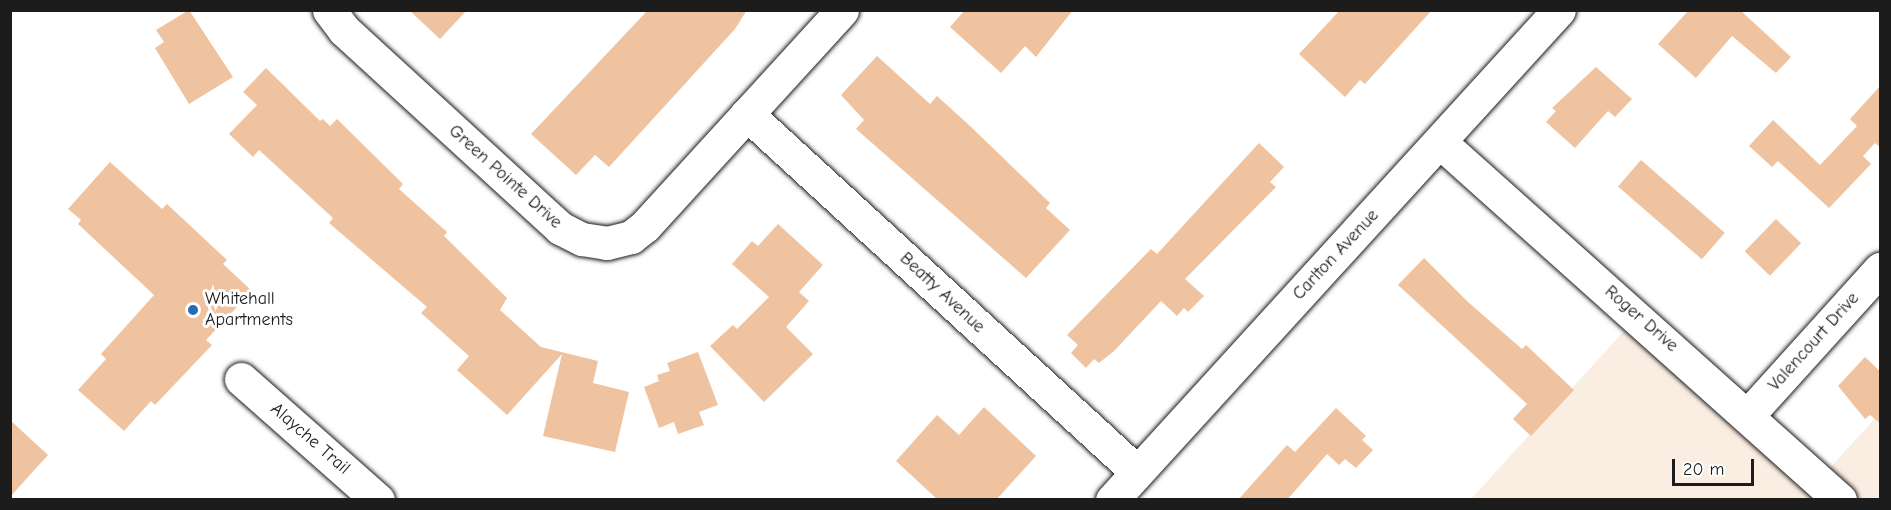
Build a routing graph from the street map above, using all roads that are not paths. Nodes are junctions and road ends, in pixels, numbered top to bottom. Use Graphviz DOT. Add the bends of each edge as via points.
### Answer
graph roads {
  1 [pos="329,10"];
  2 [pos="842,10"];
  3 [pos="1559,10"];
  4 [pos="747,114"];
  5 [pos="1440,142"];
  6 [pos="1881,269"];
  7 [pos="241,379"];
  8 [pos="1748,415"];
  9 [pos="1137,472"];
  10 [pos="378,500"];
  11 [pos="1113,500"];
  12 [pos="1840,500"];
  1 -- 4 [label="street, Green Pointe Drive" via="344,30 544,214 582,239 607,243 638,232"];
  2 -- 4 [label="street, Green Pointe Drive"];
  3 -- 5 [label="street, Carlton Avenue"];
  4 -- 9 [label="street, Beatty Avenue"];
  5 -- 8 [label="street, Roger Drive"];
  5 -- 9 [label="street, Carlton Avenue"];
  6 -- 8 [label="street, Valencourt Drive"];
  7 -- 10 [label="street, Alayche Trail"];
  8 -- 12 [label="street, Roger Drive"];
  9 -- 11 [label="street, Carlton Avenue"];
}
